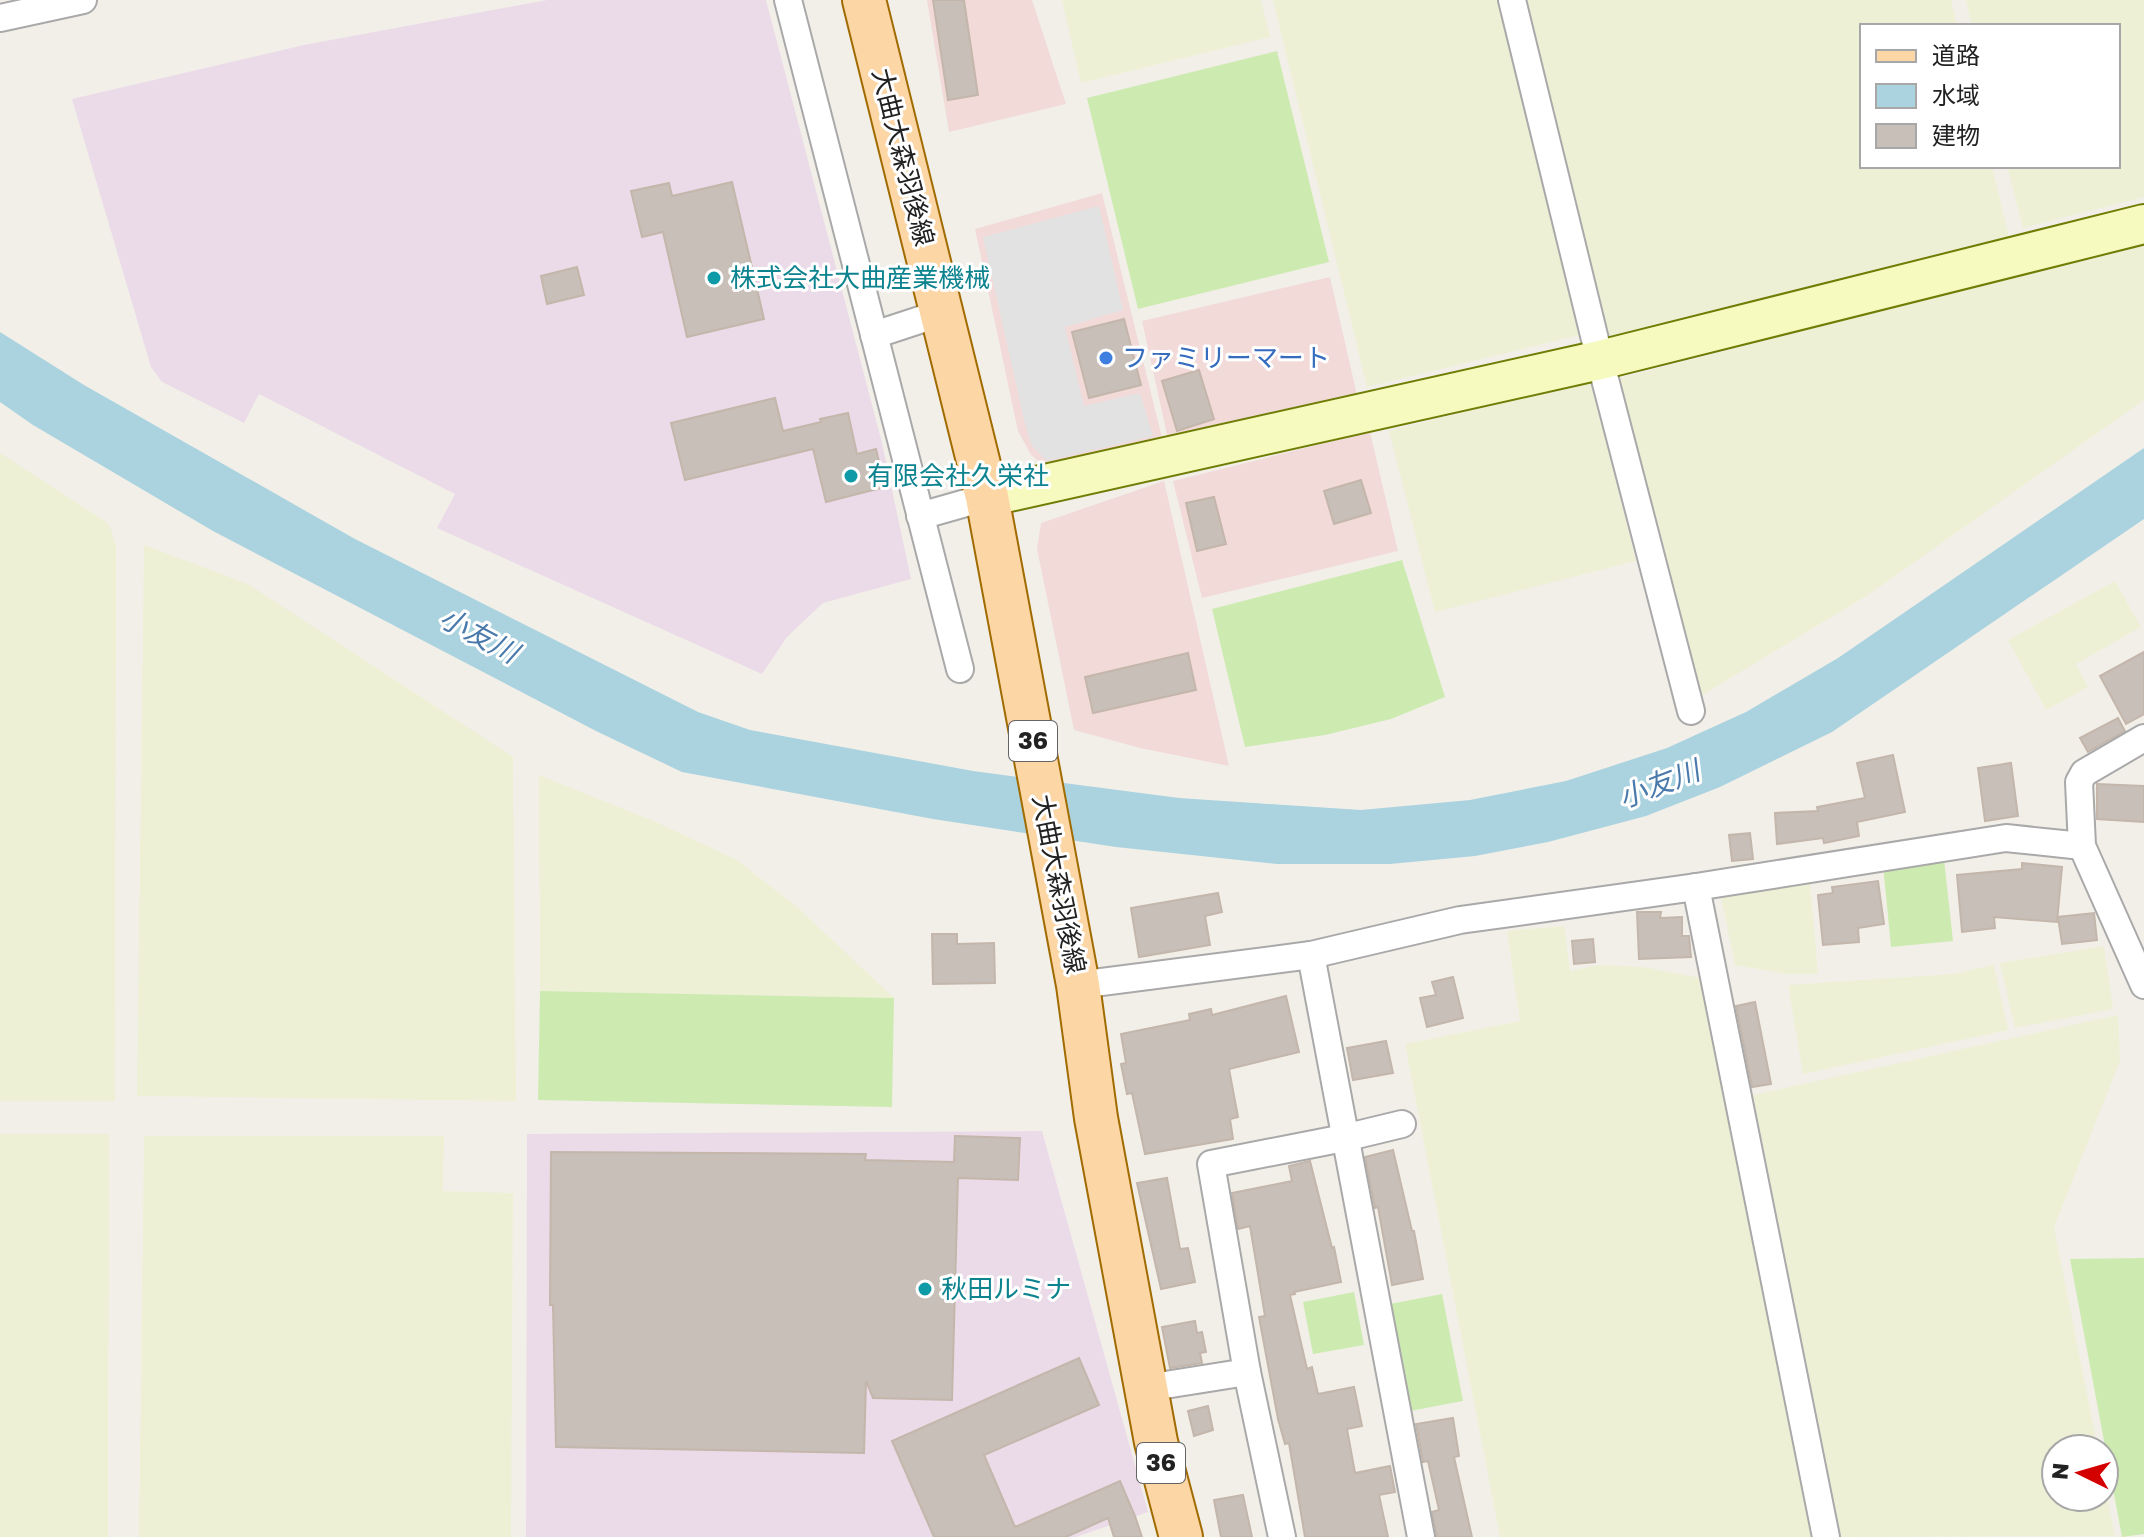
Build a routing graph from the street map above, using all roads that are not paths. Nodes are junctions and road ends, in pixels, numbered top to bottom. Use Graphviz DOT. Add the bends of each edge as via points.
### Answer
graph roads {
  1 [pos="83,0"];
  2 [pos="788,0"];
  3 [pos="864,0"];
  4 [pos="1512,0"];
  5 [pos="0,18"];
  6 [pos="2144,224"];
  7 [pos="941,313"];
  8 [pos="874,335"];
  9 [pos="1600,360"];
  10 [pos="987,497"];
  11 [pos="920,516"];
  12 [pos="960,669"];
  13 [pos="1691,711"];
  14 [pos="2144,738"];
  15 [pos="2082,846"];
  16 [pos="1696,887"];
  17 [pos="1311,955"];
  18 [pos="2142,974"];
  19 [pos="1078,985"];
  20 [pos="1402,1124"];
  21 [pos="1344,1138"];
  22 [pos="1247,1372"];
  23 [pos="1146,1388"];
  24 [pos="1181,1537"];
  25 [pos="1282,1537"];
  26 [pos="1421,1537"];
  27 [pos="1826,1537"];
  1 -- 5 [label="street"];
  2 -- 8 [label="street"];
  3 -- 7 [label="main road, 大曲大森羽後線 / 36"];
  4 -- 9 [label="street"];
  6 -- 9 [label="street"];
  7 -- 8 [label="street"];
  7 -- 10 [label="main road, 大曲大森羽後線 / 36"];
  8 -- 11 [label="street"];
  9 -- 10 [label="street"];
  9 -- 13 [label="street"];
  10 -- 11 [label="street"];
  10 -- 19 [label="main road, 大曲大森羽後線 / 36"];
  11 -- 12 [label="street"];
  14 -- 15 [label="street" via="2084,773 2079,782"];
  15 -- 16 [label="street" via="2006,838"];
  15 -- 18 [label="street"];
  16 -- 17 [label="street" via="1460,920"];
  16 -- 27 [label="street"];
  17 -- 19 [label="street"];
  17 -- 21 [label="street"];
  19 -- 23 [label="main road, 大曲大森羽後線 / 36" via="1096,1118"];
  20 -- 21 [label="street"];
  21 -- 22 [label="street" via="1211,1164"];
  21 -- 26 [label="street"];
  22 -- 23 [label="street"];
  22 -- 25 [label="street"];
  23 -- 24 [label="main road, 大曲大森羽後線 / 36"];
}
